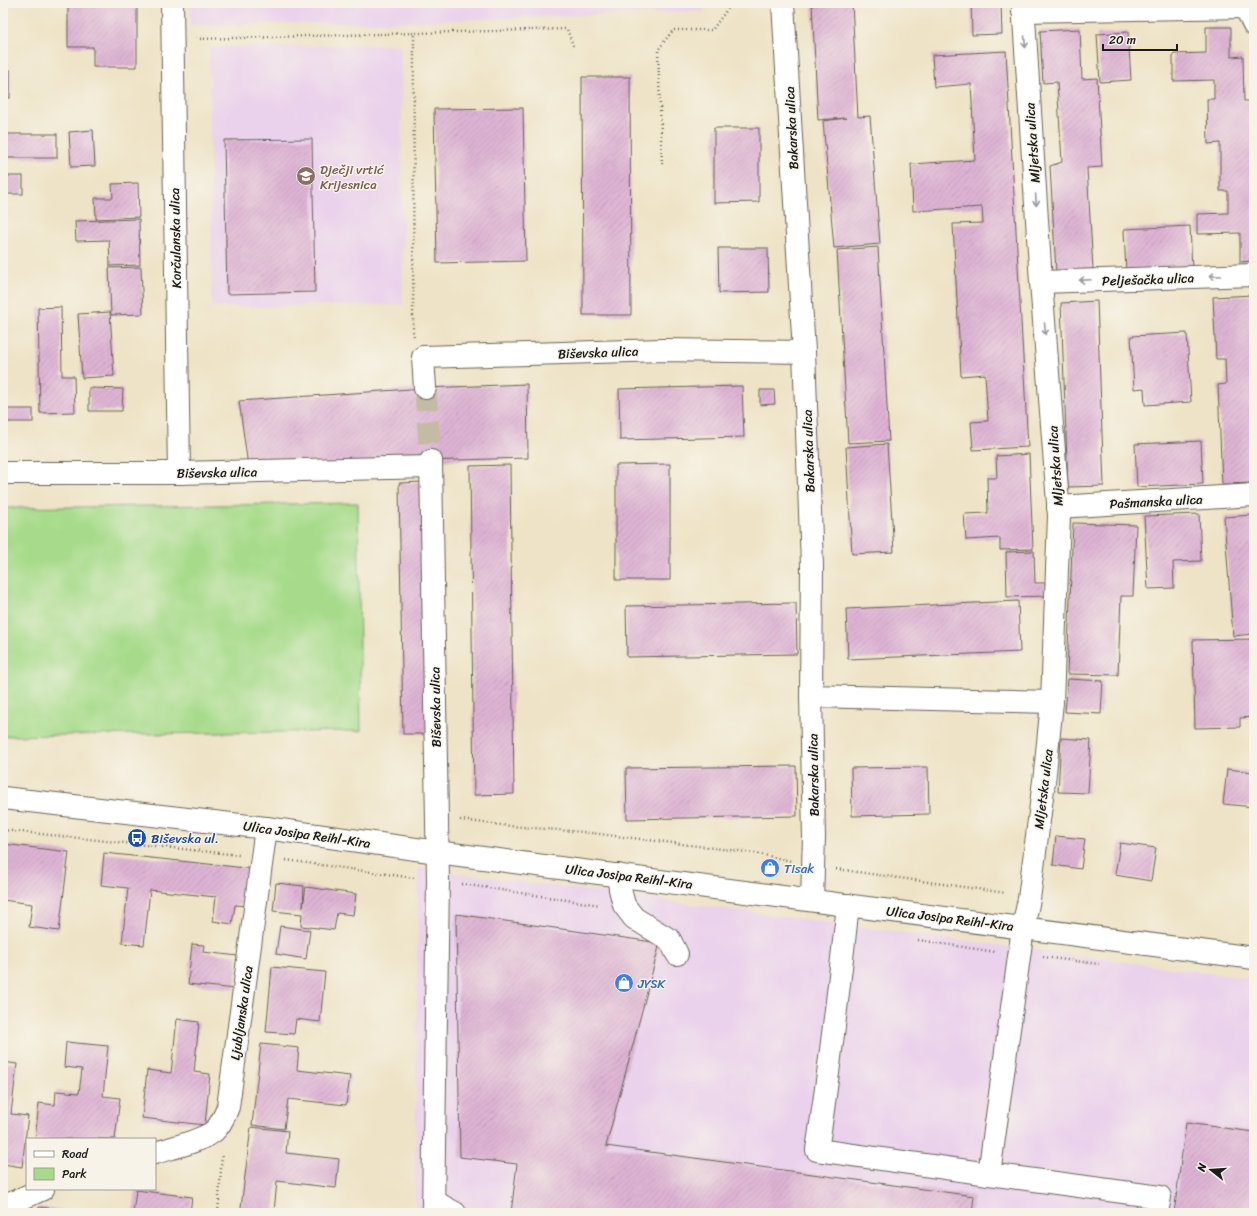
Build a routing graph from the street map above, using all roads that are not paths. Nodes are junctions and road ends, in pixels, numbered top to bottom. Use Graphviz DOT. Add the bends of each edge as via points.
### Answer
graph roads {
  1 [pos="172,3"];
  2 [pos="783,3"];
  3 [pos="1023,7"];
  4 [pos="1248,12"];
  5 [pos="1254,275"];
  6 [pos="1041,282"];
  7 [pos="804,352"];
  8 [pos="425,388"];
  9 [pos="3,473"];
  10 [pos="179,473"];
  11 [pos="1254,495"];
  12 [pos="1058,507"];
  13 [pos="811,696"];
  14 [pos="1052,702"];
  15 [pos="3,798"];
  16 [pos="266,828"];
  17 [pos="438,852"];
  18 [pos="618,875"];
  19 [pos="812,900"];
  20 [pos="848,905"];
  21 [pos="1023,928"];
  22 [pos="677,954"];
  23 [pos="1254,958"];
  24 [pos="156,1153"];
  25 [pos="989,1174"];
  26 [pos="41,1190"];
  27 [pos="433,1206"];
  28 [pos="3,1212"];
  29 [pos="455,1213"];
  30 [pos="1157,1213"];
  1 -- 10 [label="street, Korčulanska ulica"];
  2 -- 7 [label="street, Bakarska ulica"];
  3 -- 4 [label="street"];
  3 -- 6 [label="street, Mljetska ulica, one-way"];
  5 -- 6 [label="street, Pelješačka ulica, one-way"];
  6 -- 12 [label="street, Mljetska ulica, one-way"];
  7 -- 8 [label="street, Biševska ulica" via="663,350 423,357"];
  7 -- 13 [label="street, Bakarska ulica" via="812,565"];
  9 -- 10 [label="street, Biševska ulica"];
  10 -- 17 [label="street, Biševska ulica" via="431,464"];
  11 -- 12 [label="street, Pašmanska ulica"];
  12 -- 14 [label="street, Mljetska ulica"];
  13 -- 14 [label="street"];
  13 -- 19 [label="street, Bakarska ulica" via="814,837"];
  14 -- 21 [label="street, Mljetska ulica" via="1029,899"];
  15 -- 16 [label="street, Ulica Josipa Reihl-Kira"];
  16 -- 17 [label="street, Ulica Josipa Reihl-Kira"];
  16 -- 24 [label="street, Ljubljanska ulica" via="228,1107 214,1130 201,1138"];
  17 -- 18 [label="street, Ulica Josipa Reihl-Kira"];
  17 -- 27 [label="street, Biševska ulica"];
  18 -- 19 [label="street, Ulica Josipa Reihl-Kira"];
  18 -- 22 [label="street" via="624,905 634,918 670,940"];
  19 -- 20 [label="street, Ulica Josipa Reihl-Kira"];
  20 -- 21 [label="street, Ulica Josipa Reihl-Kira"];
  20 -- 25 [label="street" via="828,1078 816,1150"];
  21 -- 23 [label="street, Ulica Josipa Reihl-Kira"];
  21 -- 25 [label="street, Mljetska ulica"];
  25 -- 30 [label="street" via="1160,1197"];
  26 -- 28 [label="street" via="14,1202"];
  27 -- 29 [label="street" via="442,1206"];
}
